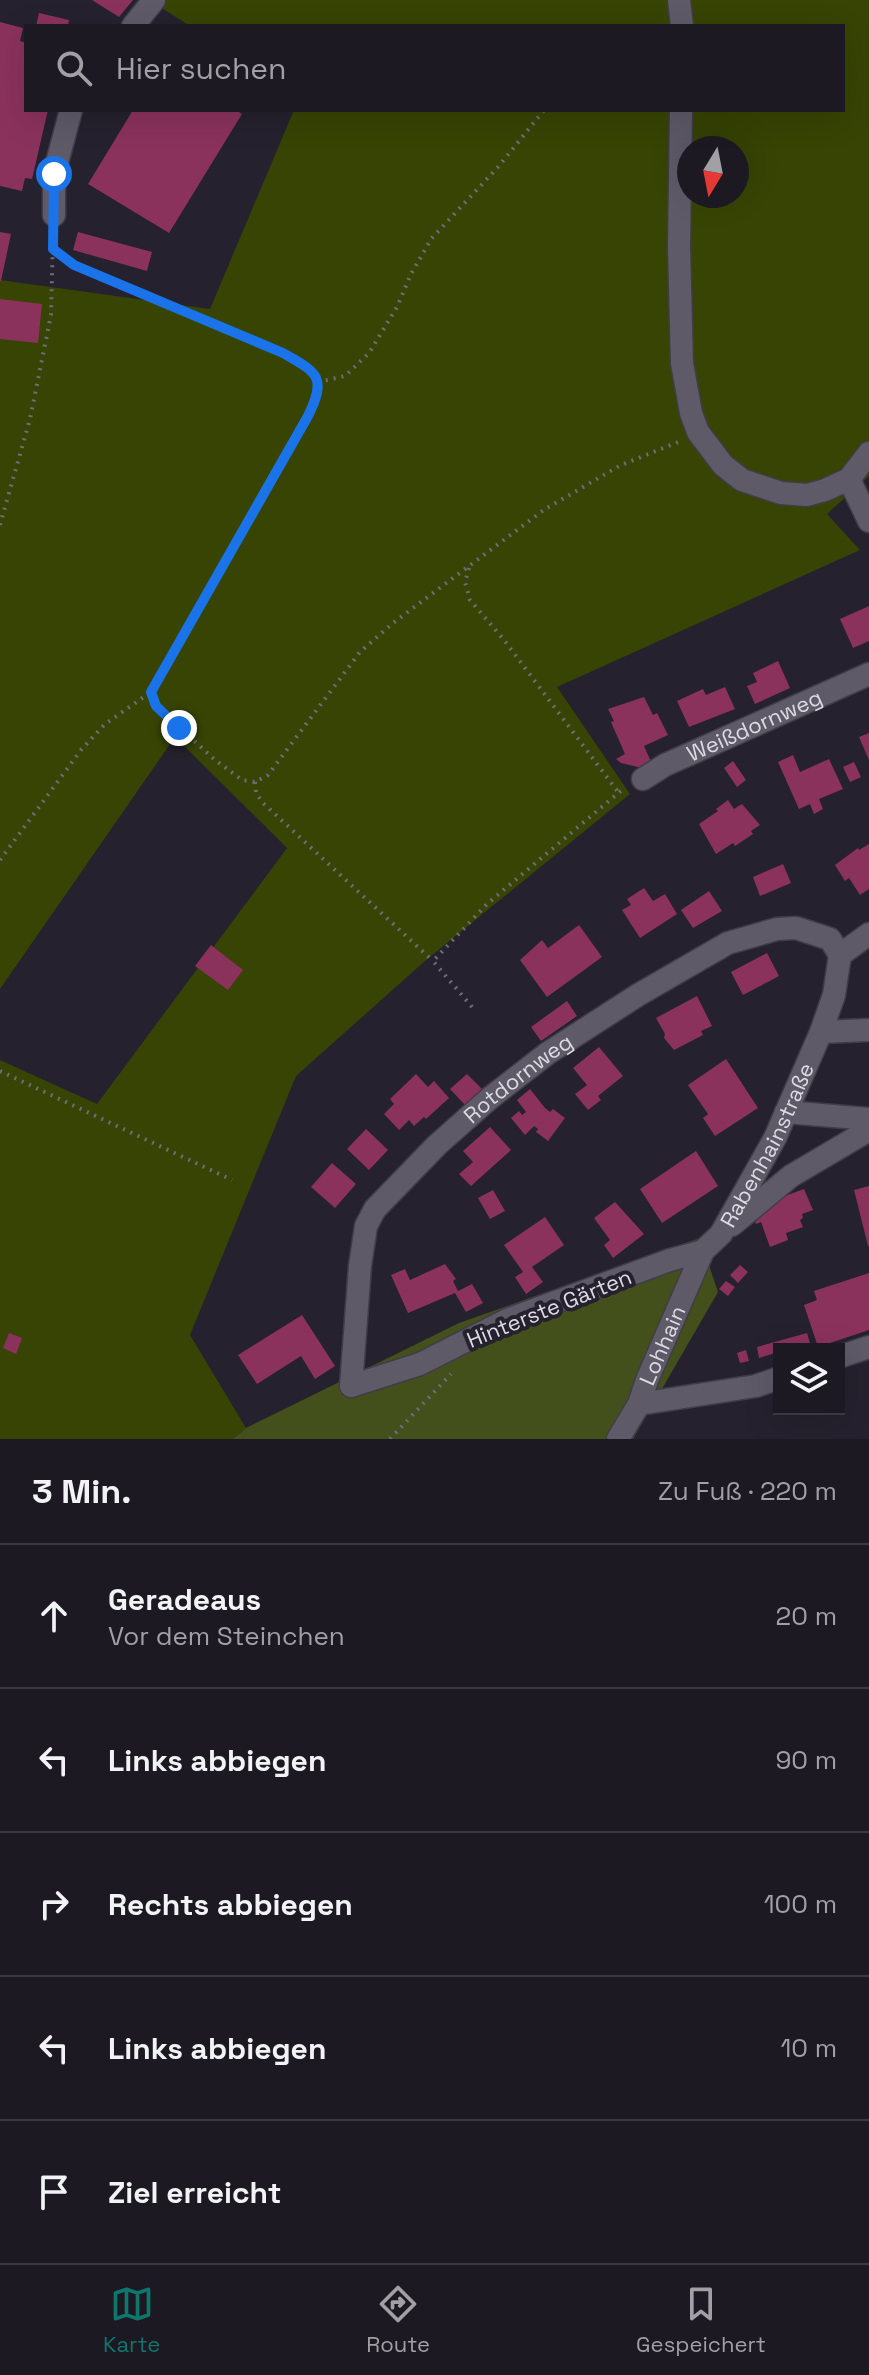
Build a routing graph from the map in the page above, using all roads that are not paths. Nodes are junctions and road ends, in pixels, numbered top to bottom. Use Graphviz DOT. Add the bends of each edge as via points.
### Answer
graph roads {
  1 [pos="154,0"];
  2 [pos="679,0"];
  3 [pos="135,24"];
  4 [pos="682,24"];
  5 [pos="70,112"];
  6 [pos="681,112"];
  7 [pos="54,215"];
  8 [pos="869,453"];
  9 [pos="849,479"];
  10 [pos="869,521"];
  11 [pos="869,674"];
  12 [pos="643,779"];
  13 [pos="869,934"];
  14 [pos="840,955"];
  15 [pos="869,1030"];
  16 [pos="821,1032"];
  17 [pos="786,1112"];
  18 [pos="869,1119"];
  19 [pos="869,1130"];
  20 [pos="721,1234"];
  21 [pos="703,1251"];
  22 [pos="869,1347"];
  23 [pos="845,1355"];
  24 [pos="773,1380"];
  25 [pos="351,1386"];
  26 [pos="639,1404"];
  27 [pos="618,1439"];
  1 -- 3 [label="street"];
  2 -- 4 [label="street"];
  5 -- 7 [label="street" via="54,174"];
  6 -- 9 [label="street" via="682,363 698,432 742,480 781,493 807,495"];
  8 -- 9 [label="street"];
  9 -- 10 [label="street"];
  11 -- 12 [label="street, Weißdornweg"];
  13 -- 14 [label="street"];
  14 -- 16 [label="street, Rabenhainstraße"];
  14 -- 25 [label="street, Rotdornweg" via="830,939 796,928 728,943 548,1053 490,1098 375,1209 366,1226"];
  15 -- 16 [label="street"];
  16 -- 17 [label="street, Rabenhainstraße"];
  17 -- 18 [label="street"];
  17 -- 20 [label="street, Rabenhainstraße"];
  19 -- 20 [label="street" via="791,1176"];
  20 -- 21 [label="street, Rabenhainstraße"];
  21 -- 25 [label="street, Hinterste Gärten" via="509,1319 420,1364"];
  21 -- 26 [label="street, Lohhain"];
  22 -- 23 [label="street"];
  24 -- 26 [label="street"];
  26 -- 27 [label="street, Lohhain"];
}
